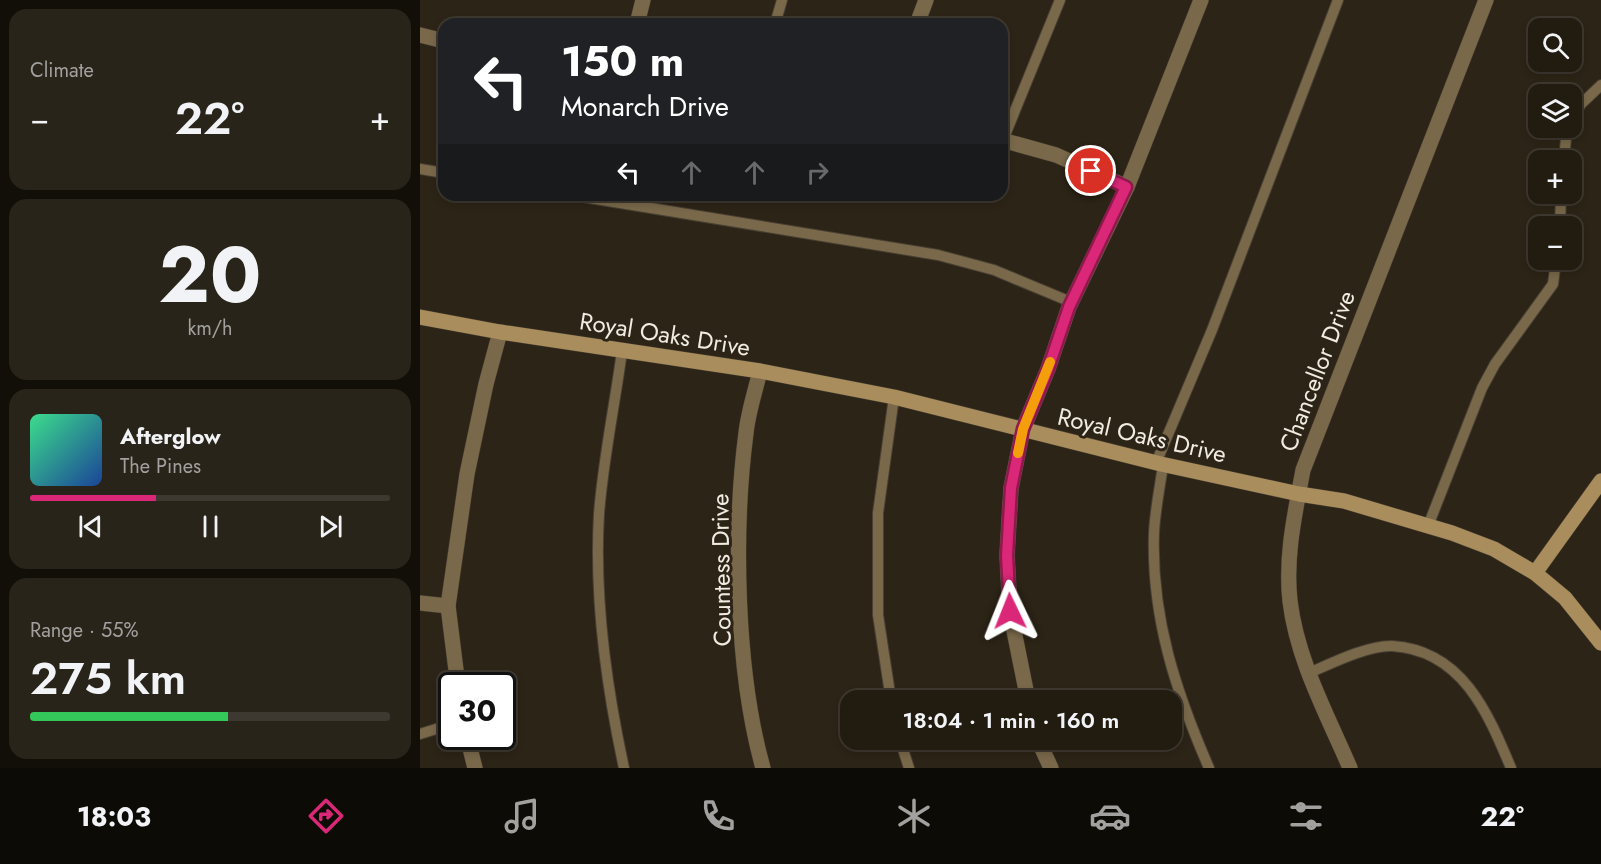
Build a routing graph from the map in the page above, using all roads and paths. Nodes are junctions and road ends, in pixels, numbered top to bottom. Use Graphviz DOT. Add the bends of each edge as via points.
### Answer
graph roads {
  1 [pos="643,0"];
  2 [pos="782,0"];
  3 [pos="926,0"];
  4 [pos="1060,0"];
  5 [pos="1201,0"];
  6 [pos="1338,0"];
  7 [pos="1486,0"];
  8 [pos="638,18"];
  9 [pos="777,18"];
  10 [pos="919,18"];
  11 [pos="420,35"];
  12 [pos="438,40"];
  13 [pos="1601,85"];
  14 [pos="1582,103"];
  15 [pos="1008,128"];
  16 [pos="1008,142"];
  17 [pos="420,169"];
  18 [pos="438,172"];
  19 [pos="1126,187"];
  20 [pos="608,201"];
  21 [pos="1555,270"];
  22 [pos="1071,302"];
  23 [pos="420,317"];
  24 [pos="500,332"];
  25 [pos="622,351"];
  26 [pos="760,371"];
  27 [pos="894,397"];
  28 [pos="1023,429"];
  29 [pos="1160,464"];
  30 [pos="1601,481"];
  31 [pos="1299,494"];
  32 [pos="1428,526"];
  33 [pos="1535,573"];
  34 [pos="420,603"];
  35 [pos="448,606"];
  36 [pos="1601,643"];
  37 [pos="456,672"];
  38 [pos="1309,673"];
  39 [pos="889,690"];
  40 [pos="1026,690"];
  41 [pos="438,728"];
  42 [pos="420,734"];
  43 [pos="470,750"];
  44 [pos="903,750"];
  45 [pos="1043,750"];
  46 [pos="475,768"];
  47 [pos="624,768"];
  48 [pos="763,768"];
  49 [pos="909,768"];
  50 [pos="1051,768"];
  51 [pos="1209,768"];
  52 [pos="1350,768"];
  53 [pos="1511,768"];
  1 -- 8 [label="street"];
  2 -- 9 [label="lane"];
  3 -- 10 [label="street"];
  4 -- 15 [label="lane"];
  5 -- 19 [label="street"];
  6 -- 29 [label="lane"];
  7 -- 31 [label="street, Chancellor Drive" via="1303,470"];
  11 -- 12 [label="street"];
  13 -- 14 [label="lane"];
  16 -- 19 [label="street" via="1056,156"];
  17 -- 18 [label="lane"];
  19 -- 22 [label="street"];
  20 -- 22 [label="lane" via="938,255 994,270"];
  21 -- 32 [label="lane" via="1553,284 1482,388"];
  22 -- 28 [label="street"];
  23 -- 24 [label="street, Royal Oaks Drive"];
  24 -- 25 [label="street, Royal Oaks Drive"];
  24 -- 35 [label="street" via="467,474"];
  25 -- 26 [label="street, Royal Oaks Drive"];
  25 -- 47 [label="lane" via="599,513 599,576 601,632"];
  26 -- 27 [label="street, Royal Oaks Drive"];
  26 -- 48 [label="street, Countess Drive" via="746,432 739,514 740,606 747,679"];
  27 -- 28 [label="street, Royal Oaks Drive"];
  27 -- 39 [label="lane" via="878,525 878,615"];
  28 -- 29 [label="street, Royal Oaks Drive"];
  28 -- 40 [label="street" via="1011,488 1007,555 1010,611"];
  29 -- 31 [label="street, Royal Oaks Drive"];
  29 -- 51 [label="lane" via="1154,576 1161,631 1189,721"];
  30 -- 33 [label="street"];
  31 -- 32 [label="street, Royal Oaks Drive" via="1344,501"];
  31 -- 38 [label="street, Chancellor Drive" via="1290,544 1290,601"];
  32 -- 33 [label="street, Royal Oaks Drive" via="1494,549"];
  33 -- 36 [label="street, Royal Oaks Drive" via="1565,598"];
  34 -- 35 [label="street"];
  35 -- 37 [label="street"];
  38 -- 52 [label="street, Chancellor Drive"];
  38 -- 53 [label="lane" via="1346,657 1392,646 1432,656 1458,674 1482,702"];
  41 -- 42 [label="lane"];
  43 -- 46 [label="street"];
  44 -- 49 [label="lane"];
  45 -- 50 [label="street"];
}
